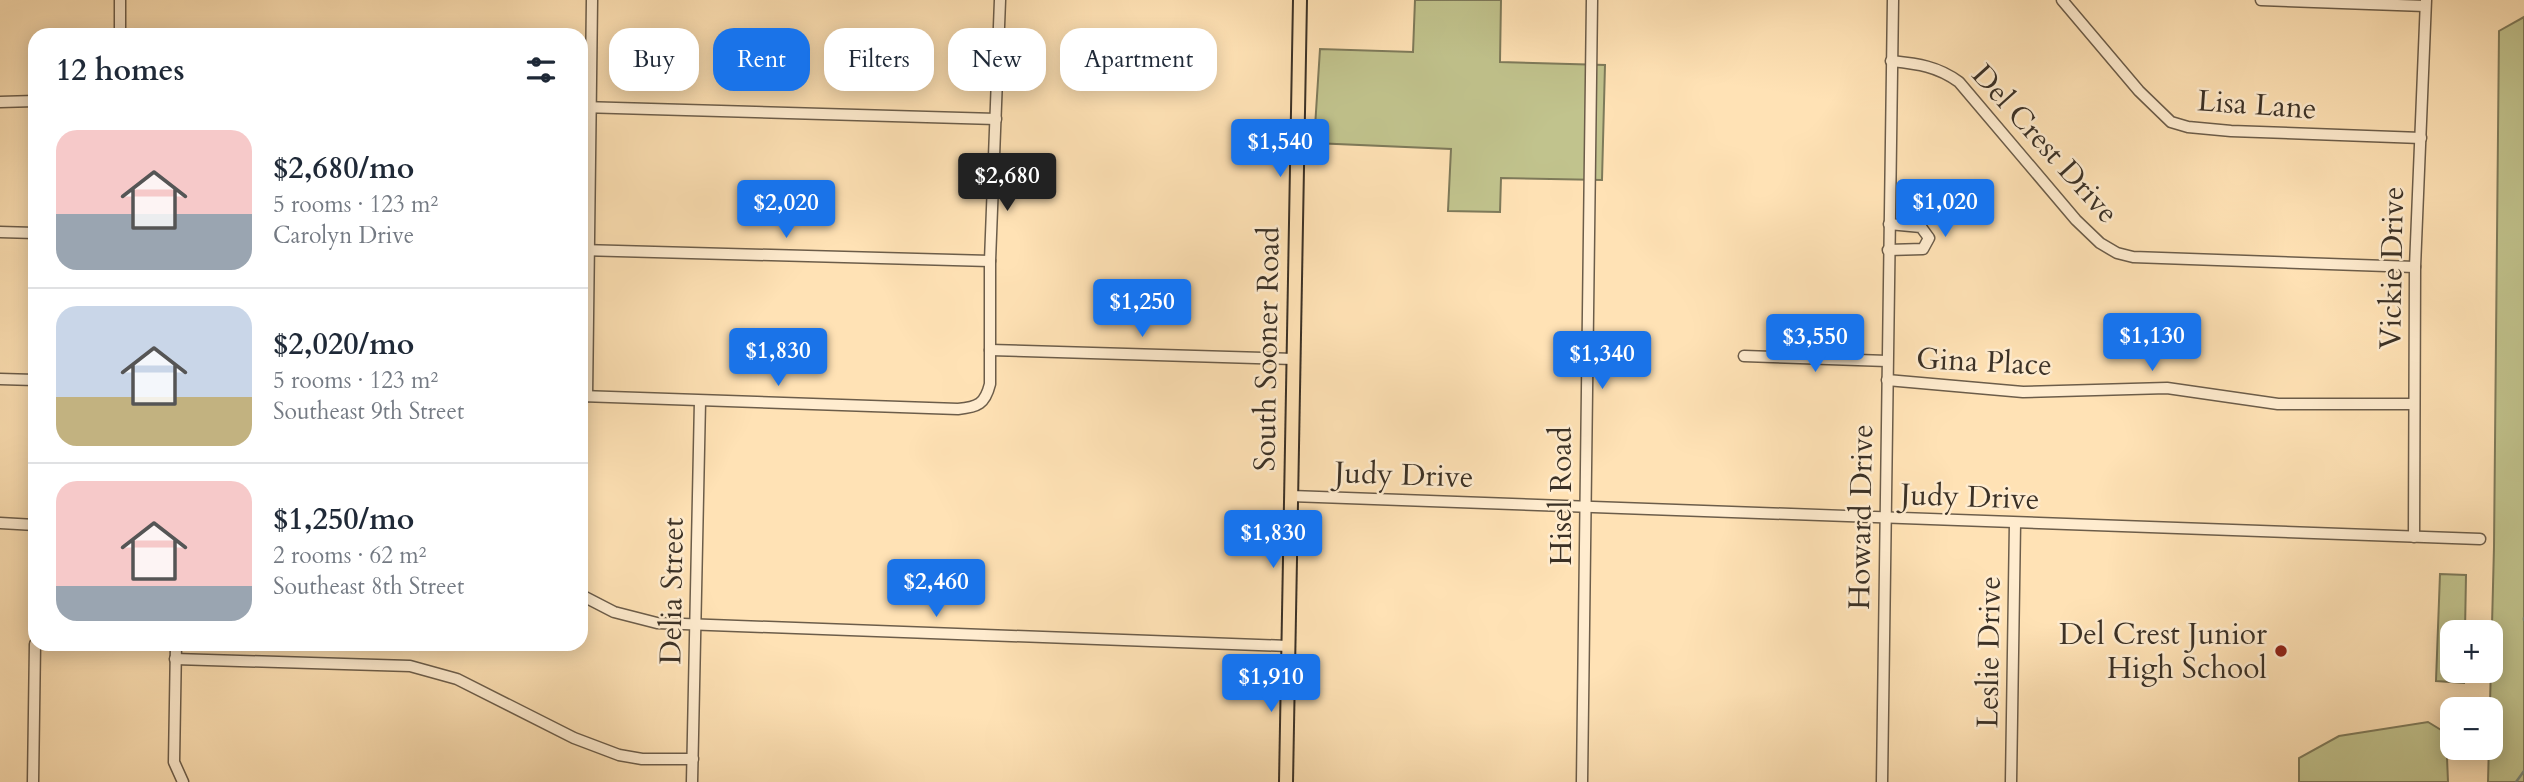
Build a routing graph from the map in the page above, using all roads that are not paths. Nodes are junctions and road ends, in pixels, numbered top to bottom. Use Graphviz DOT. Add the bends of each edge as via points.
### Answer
graph roads {
  1 [pos="120,0"];
  2 [pos="592,0"];
  3 [pos="1000,0"];
  4 [pos="1300,0"];
  5 [pos="1592,0"];
  6 [pos="1893,0"];
  7 [pos="2062,0"];
  8 [pos="2261,0"];
  9 [pos="2426,3"];
  10 [pos="120,28"];
  11 [pos="1891,61"];
  12 [pos="588,71"];
  13 [pos="0,102"];
  14 [pos="28,102"];
  15 [pos="588,107"];
  16 [pos="996,119"];
  17 [pos="2421,138"];
  18 [pos="1889,224"];
  19 [pos="0,232"];
  20 [pos="28,233"];
  21 [pos="588,250"];
  22 [pos="1888,250"];
  23 [pos="990,261"];
  24 [pos="2415,267"];
  25 [pos="990,350"];
  26 [pos="1744,356"];
  27 [pos="1293,359"];
  28 [pos="1887,361"];
  29 [pos="0,379"];
  30 [pos="28,380"];
  31 [pos="1887,380"];
  32 [pos="588,396"];
  33 [pos="700,401"];
  34 [pos="2414,404"];
  35 [pos="1291,496"];
  36 [pos="1586,506"];
  37 [pos="1885,519"];
  38 [pos="0,523"];
  39 [pos="2015,523"];
  40 [pos="28,525"];
  41 [pos="2414,537"];
  42 [pos="2480,539"];
  43 [pos="588,599"];
  44 [pos="696,626"];
  45 [pos="1288,646"];
  46 [pos="35,651"];
  47 [pos="176,651"];
  48 [pos="175,659"];
  49 [pos="693,760"];
  50 [pos="33,782"];
  51 [pos="183,782"];
  52 [pos="692,782"];
  53 [pos="1286,782"];
  54 [pos="1582,782"];
  55 [pos="1882,782"];
  56 [pos="2011,782"];
  1 -- 10 [label="street"];
  2 -- 12 [label="street"];
  3 -- 16 [label="street"];
  4 -- 27 [label="main road, South Sooner Road"];
  5 -- 36 [label="street, Hisel Road"];
  6 -- 11 [label="street, Howard Drive"];
  7 -- 17 [label="street, Lisa Lane" via="2171,122 2231,131"];
  8 -- 9 [label="street"];
  9 -- 17 [label="street, Vickie Drive"];
  11 -- 18 [label="street, Howard Drive"];
  11 -- 24 [label="street, Del Crest Drive" via="1927,64 1959,82 2076,220 2117,253"];
  13 -- 14 [label="street"];
  15 -- 16 [label="street"];
  16 -- 23 [label="street"];
  17 -- 24 [label="street, Vickie Drive"];
  18 -- 22 [label="street, Howard Drive"];
  18 -- 22 [label="street" via="1921,227 1929,239 1923,249"];
  19 -- 20 [label="street"];
  21 -- 23 [label="street"];
  22 -- 28 [label="street, Howard Drive"];
  23 -- 25 [label="street"];
  24 -- 34 [label="street, Vickie Drive"];
  25 -- 27 [label="street"];
  25 -- 33 [label="street" via="990,384 986,400 976,407"];
  26 -- 28 [label="street"];
  27 -- 35 [label="main road, South Sooner Road"];
  28 -- 31 [label="street, Howard Drive"];
  29 -- 30 [label="street"];
  31 -- 34 [label="street, Gina Place" via="2024,392 2166,388 2278,404"];
  31 -- 37 [label="street, Howard Drive"];
  32 -- 33 [label="street"];
  33 -- 44 [label="street, Delia Street"];
  34 -- 41 [label="street, Vickie Drive"];
  35 -- 36 [label="street, Judy Drive"];
  35 -- 45 [label="main road, South Sooner Road"];
  36 -- 37 [label="street, Judy Drive"];
  36 -- 54 [label="street, Hisel Road"];
  37 -- 39 [label="street, Judy Drive"];
  37 -- 55 [label="street, Howard Drive"];
  38 -- 40 [label="street"];
  39 -- 41 [label="street, Judy Drive"];
  39 -- 56 [label="street, Leslie Drive"];
  41 -- 42 [label="street, Judy Drive"];
  43 -- 44 [label="street" via="638,619"];
  44 -- 45 [label="street"];
  44 -- 49 [label="street, Delia Street"];
  45 -- 53 [label="main road, South Sooner Road"];
  46 -- 50 [label="street"];
  47 -- 48 [label="street"];
  48 -- 49 [label="street" via="410,667 457,680 619,755"];
  48 -- 51 [label="street" via="174,762"];
  49 -- 52 [label="street, Delia Street"];
}
